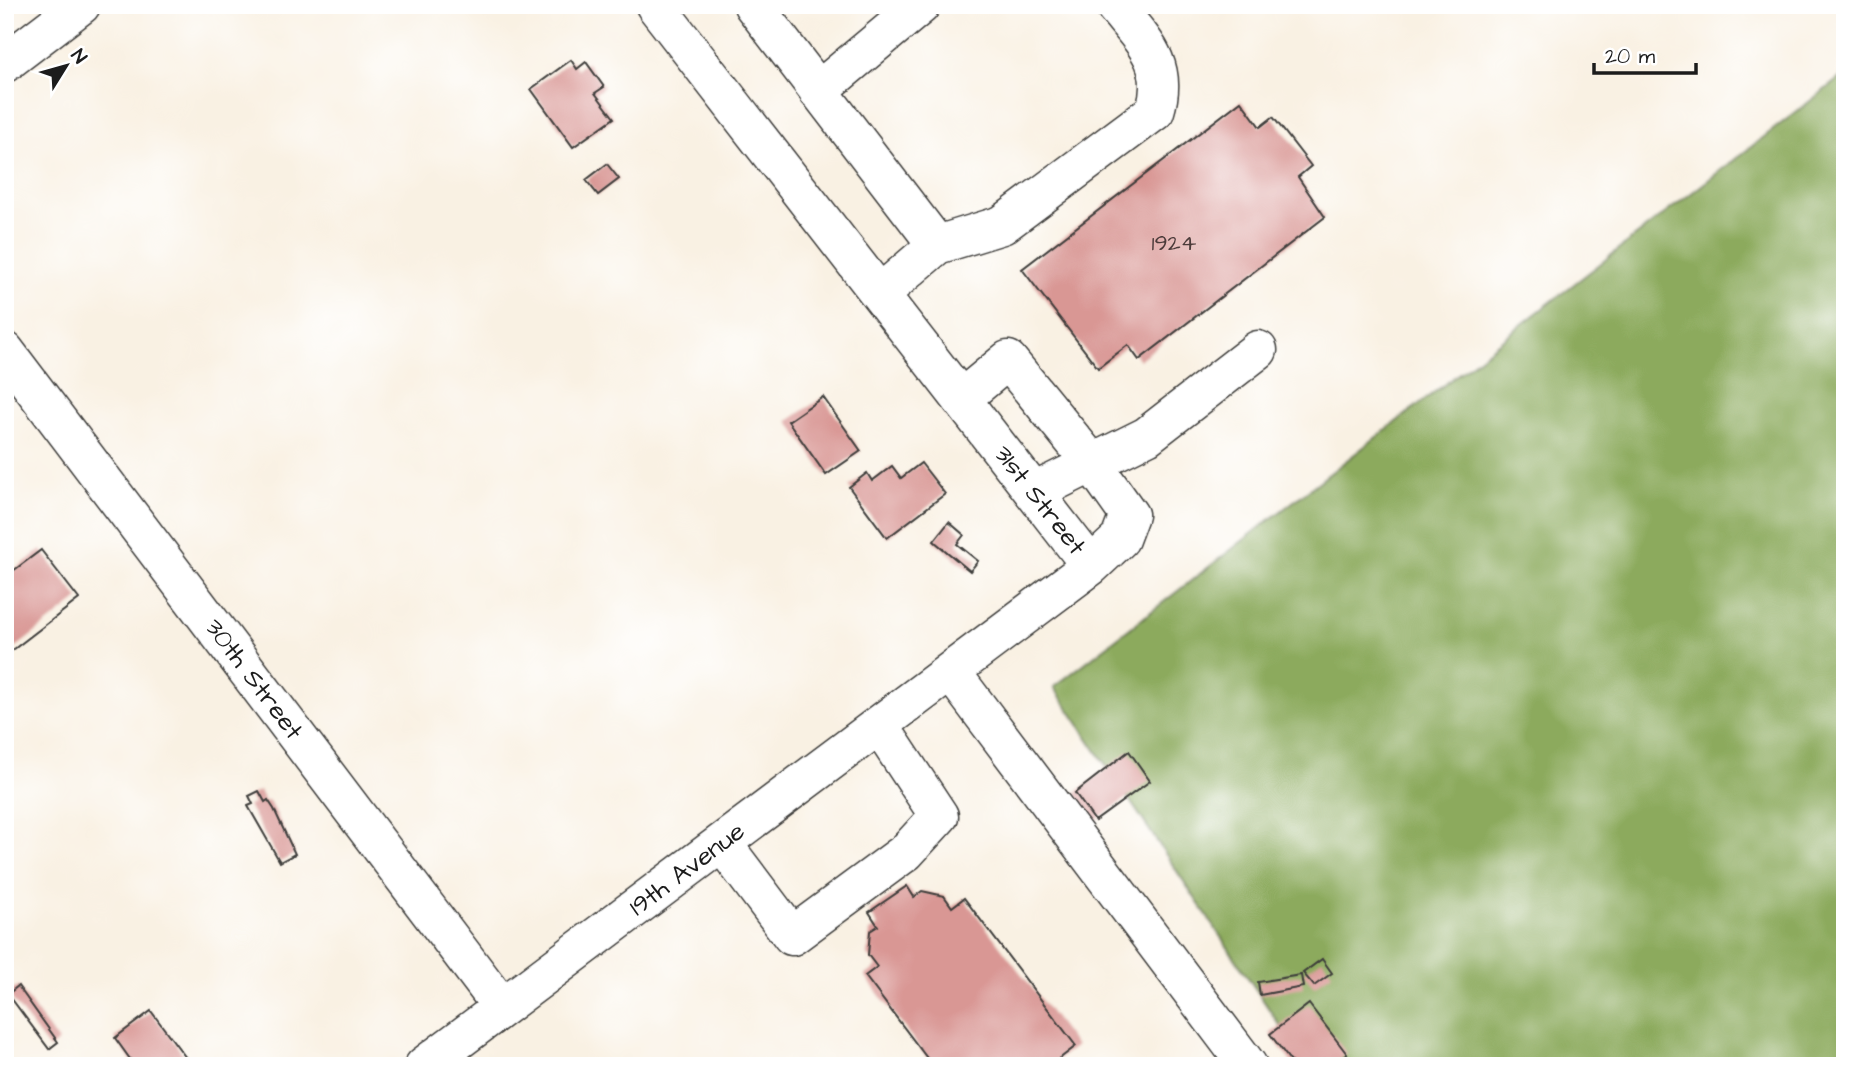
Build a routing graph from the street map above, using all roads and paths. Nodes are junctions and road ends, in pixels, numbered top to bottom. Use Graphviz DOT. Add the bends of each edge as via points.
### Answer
graph roads {
  1 [pos="81,5"];
  2 [pos="655,5"];
  3 [pos="753,5"];
  4 [pos="920,5"];
  5 [pos="1114,5"];
  6 [pos="5,63"];
  7 [pos="818,91"];
  8 [pos="937,245"];
  9 [pos="880,294"];
  10 [pos="1258,350"];
  11 [pos="5,351"];
  12 [pos="961,399"];
  13 [pos="1092,463"];
  14 [pos="1034,492"];
  15 [pos="1091,566"];
  16 [pos="951,672"];
  17 [pos="879,725"];
  18 [pos="722,843"];
  19 [pos="502,1007"];
  20 [pos="424,1066"];
  21 [pos="1248,1066"];
  1 -- 6 [label="street"];
  2 -- 9 [label="street, 31st Street"];
  3 -- 7 [label="street"];
  4 -- 7 [label="street"];
  5 -- 8 [label="street" via="1152,52 1160,95 1155,111 1002,225"];
  7 -- 8 [label="street"];
  8 -- 9 [label="street"];
  9 -- 12 [label="street, 31st Street"];
  10 -- 13 [label="street" via="1147,436"];
  11 -- 19 [label="street, 30th Street"];
  12 -- 13 [label="street" via="1008,360"];
  12 -- 14 [label="street, 31st Street"];
  13 -- 14 [label="street"];
  13 -- 15 [label="street" via="1129,515 1120,539"];
  14 -- 15 [label="street, 31st Street"];
  15 -- 16 [label="street, 31st Street"];
  16 -- 17 [label="street, 19th Avenue"];
  16 -- 21 [label="street"];
  17 -- 18 [label="street, 19th Avenue"];
  17 -- 18 [label="street" via="939,816 906,852 792,936"];
  18 -- 19 [label="street, 19th Avenue"];
  19 -- 20 [label="street, 19th Avenue"];
}
